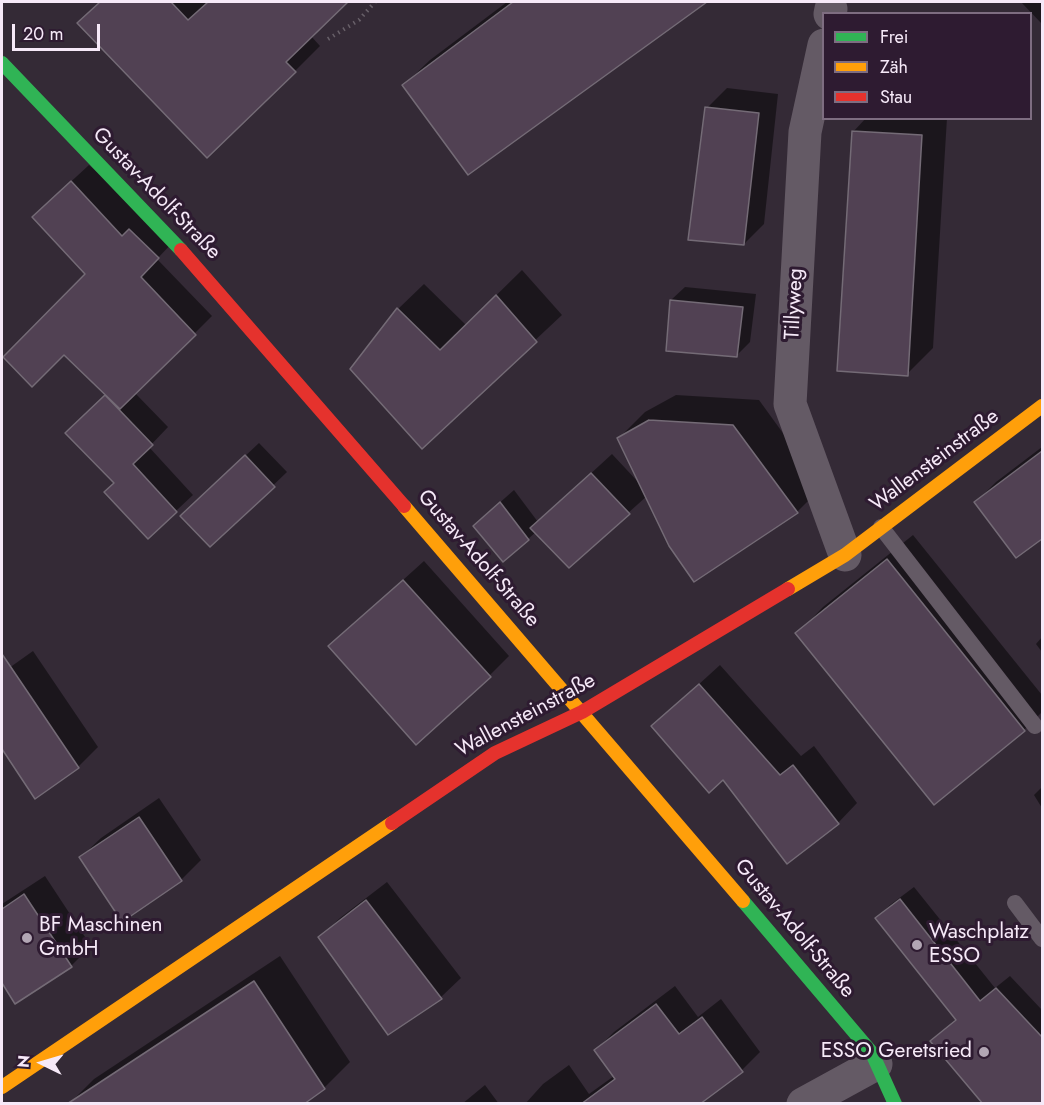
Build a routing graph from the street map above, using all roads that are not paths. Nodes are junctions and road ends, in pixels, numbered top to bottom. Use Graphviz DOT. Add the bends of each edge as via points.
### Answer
graph roads {
  1 [pos="822,54"];
  2 [pos="2,63"];
  3 [pos="1042,406"];
  4 [pos="881,527"];
  5 [pos="844,555"];
  6 [pos="582,712"];
  7 [pos="1035,726"];
  8 [pos="1015,903"];
  9 [pos="1042,939"];
  10 [pos="876,1064"];
  11 [pos="2,1087"];
  12 [pos="802,1104"];
  13 [pos="895,1104"];
  1 -- 5 [label="street, Tillyweg" via="804,132 789,404"];
  2 -- 6 [label="street, Gustav-Adolf-Straße" via="200,269"];
  3 -- 4 [label="street, Wallensteinstraße"];
  4 -- 5 [label="street, Wallensteinstraße"];
  4 -- 7 [label="lane"];
  5 -- 6 [label="street, Wallensteinstraße"];
  6 -- 10 [label="street, Gustav-Adolf-Straße" via="872,1053"];
  6 -- 11 [label="street, Wallensteinstraße" via="495,753"];
  8 -- 9 [label="lane"];
  10 -- 12 [label="street"];
  10 -- 13 [label="street, Gustav-Adolf-Straße"];
}
